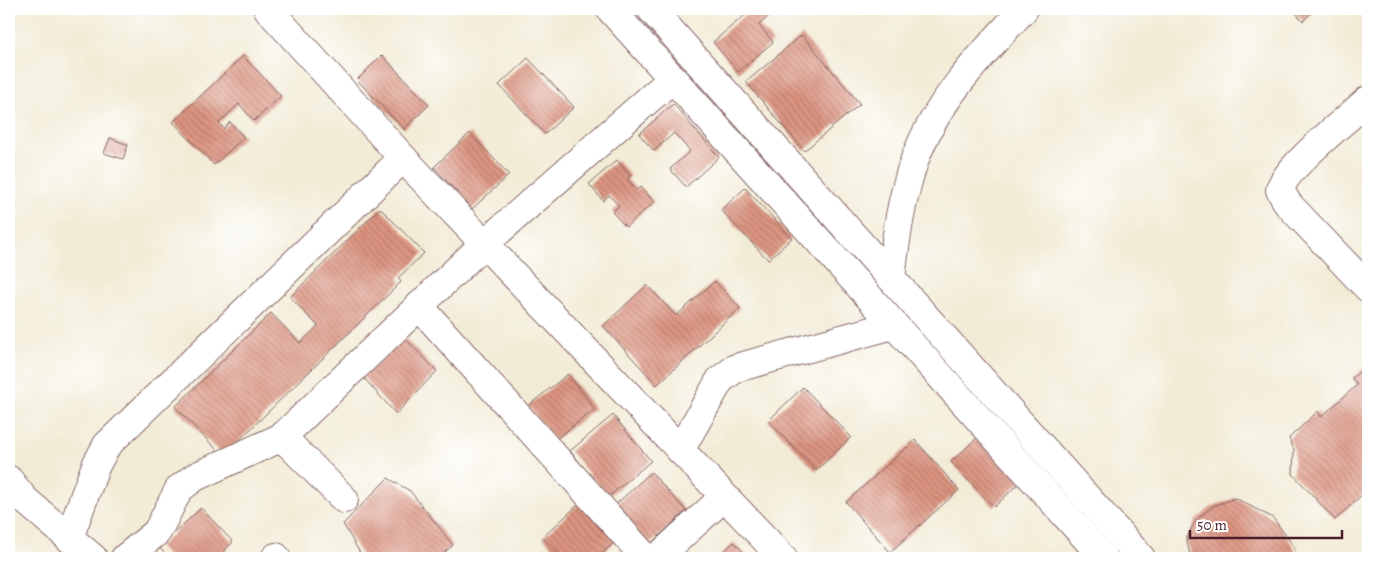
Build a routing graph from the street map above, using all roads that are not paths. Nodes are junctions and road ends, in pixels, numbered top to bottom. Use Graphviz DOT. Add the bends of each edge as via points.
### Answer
graph roads {
  1 [pos="268,9"];
  2 [pos="610,9"];
  3 [pos="651,9"];
  4 [pos="1024,9"];
  5 [pos="672,79"];
  6 [pos="1368,100"];
  7 [pos="403,158"];
  8 [pos="484,244"];
  9 [pos="891,278"];
  10 [pos="1368,288"];
  11 [pos="419,306"];
  12 [pos="893,325"];
  13 [pos="282,437"];
  14 [pos="680,450"];
  15 [pos="9,480"];
  16 [pos="724,496"];
  17 [pos="344,499"];
  18 [pos="1104,517"];
  19 [pos="1083,536"];
  20 [pos="69,538"];
  21 [pos="93,558"];
  22 [pos="124,558"];
  23 [pos="646,558"];
  24 [pos="657,558"];
  25 [pos="783,558"];
  26 [pos="1104,558"];
  27 [pos="1141,558"];
  1 -- 7 [label="street"];
  2 -- 5 [label="street"];
  3 -- 9 [label="street"];
  4 -- 9 [label="street" via="978,58 942,105 916,158 899,216"];
  5 -- 8 [label="street"];
  5 -- 12 [label="street"];
  6 -- 10 [label="street" via="1294,167 1280,190 1288,204"];
  7 -- 8 [label="street"];
  7 -- 20 [label="street" via="107,446 96,465"];
  8 -- 11 [label="street"];
  8 -- 14 [label="street"];
  9 -- 18 [label="street"];
  11 -- 13 [label="street"];
  11 -- 23 [label="street"];
  12 -- 14 [label="street" via="736,368 720,380"];
  12 -- 19 [label="street"];
  13 -- 17 [label="street"];
  13 -- 22 [label="street" via="189,480 178,489 157,532"];
  14 -- 16 [label="street"];
  15 -- 20 [label="street" via="25,500"];
  16 -- 24 [label="street"];
  16 -- 25 [label="street"];
  18 -- 19 [label="street"];
  18 -- 27 [label="street"];
  19 -- 26 [label="street"];
  20 -- 21 [label="street"];
}
